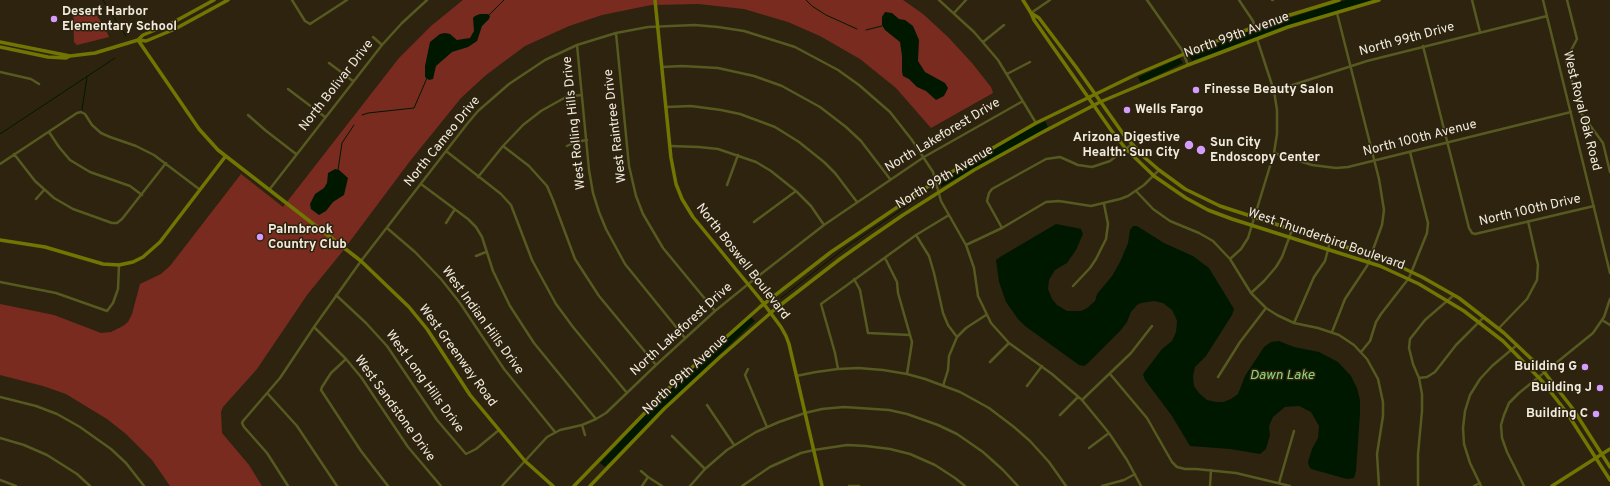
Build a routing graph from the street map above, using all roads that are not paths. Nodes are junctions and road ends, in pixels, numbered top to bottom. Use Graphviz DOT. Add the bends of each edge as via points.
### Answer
graph roads {
  1 [pos="214,0"];
  2 [pos="228,0"];
  3 [pos="292,0"];
  4 [pos="347,0"];
  5 [pos="427,0"];
  6 [pos="655,0"];
  7 [pos="939,0"];
  8 [pos="966,0"];
  9 [pos="1022,0"];
  10 [pos="1050,0"];
  11 [pos="1147,0"];
  12 [pos="1239,0"];
  13 [pos="1339,0"];
  14 [pos="1379,0"];
  15 [pos="1472,0"];
  16 [pos="1543,0"];
  17 [pos="1567,0"];
  18 [pos="222,1"];
  19 [pos="1337,12"];
  20 [pos="954,13"];
  21 [pos="1032,13"];
  22 [pos="1547,16"];
  23 [pos="1004,25"];
  24 [pos="658,26"];
  25 [pos="1255,27"];
  26 [pos="1480,32"];
  27 [pos="616,33"];
  28 [pos="373,37"];
  29 [pos="1257,38"];
  30 [pos="138,40"];
  31 [pos="0,42"];
  32 [pos="983,42"];
  33 [pos="382,45"];
  34 [pos="577,45"];
  35 [pos="0,46"];
  36 [pos="1423,46"];
  37 [pos="36,50"];
  38 [pos="35,54"];
  39 [pos="1184,54"];
  40 [pos="70,56"];
  41 [pos="1030,62"];
  42 [pos="329,63"];
  43 [pos="1188,65"];
  44 [pos="1350,66"];
  45 [pos="662,67"];
  46 [pos="0,72"];
  47 [pos="1008,74"];
  48 [pos="352,81"];
  49 [pos="39,84"];
  50 [pos="288,89"];
  51 [pos="1274,91"];
  52 [pos="1095,94"];
  53 [pos="581,95"];
  54 [pos="1088,98"];
  55 [pos="1023,100"];
  56 [pos="1100,102"];
  57 [pos="1094,106"];
  58 [pos="666,107"];
  59 [pos="1571,112"];
  60 [pos="248,115"];
  61 [pos="325,118"];
  62 [pos="1036,123"];
  63 [pos="49,132"];
  64 [pos="586,140"];
  65 [pos="1448,142"];
  66 [pos="1132,144"];
  67 [pos="502,146"];
  68 [pos="567,146"];
  69 [pos="670,146"];
  70 [pos="1126,149"];
  71 [pos="446,151"];
  72 [pos="1410,152"];
  73 [pos="14,154"];
  74 [pos="296,154"];
  75 [pos="1274,154"];
  76 [pos="738,155"];
  77 [pos="225,157"];
  78 [pos="924,157"];
  79 [pos="1374,160"];
  80 [pos="166,163"];
  81 [pos="0,164"];
  82 [pos="1160,170"];
  83 [pos="1610,172"];
  84 [pos="1154,176"];
  85 [pos="478,177"];
  86 [pos="890,179"];
  87 [pos="936,181"];
  88 [pos="421,184"];
  89 [pos="727,185"];
  90 [pos="44,190"];
  91 [pos="199,190"];
  92 [pos="268,190"];
  93 [pos="796,191"];
  94 [pos="1136,191"];
  95 [pos="939,193"];
  96 [pos="142,195"];
  97 [pos="36,199"];
  98 [pos="857,202"];
  99 [pos="1104,204"];
  100 [pos="1594,206"];
  101 [pos="455,209"];
  102 [pos="949,214"];
  103 [pos="1254,218"];
  104 [pos="1528,221"];
  105 [pos="754,222"];
  106 [pos="446,224"];
  107 [pos="824,225"];
  108 [pos="1252,226"];
  109 [pos="387,228"];
  110 [pos="1002,228"];
  111 [pos="1292,230"];
  112 [pos="916,235"];
  113 [pos="1289,237"];
  114 [pos="0,240"];
  115 [pos="1330,242"];
  116 [pos="966,245"];
  117 [pos="1328,249"];
  118 [pos="486,252"];
  119 [pos="1371,255"];
  120 [pos="476,256"];
  121 [pos="885,258"];
  122 [pos="1230,259"];
  123 [pos="361,261"];
  124 [pos="1368,262"];
  125 [pos="119,265"];
  126 [pos="1412,272"];
  127 [pos="1610,273"];
  128 [pos="1408,278"];
  129 [pos="854,279"];
  130 [pos="0,282"];
  131 [pos="748,284"];
  132 [pos="1073,286"];
  133 [pos="1251,293"];
  134 [pos="336,295"];
  135 [pos="1454,295"];
  136 [pos="1610,299"];
  137 [pos="1448,300"];
  138 [pos="764,304"];
  139 [pos="1266,308"];
  140 [pos="715,311"];
  141 [pos="771,313"];
  142 [pos="986,315"];
  143 [pos="1485,316"];
  144 [pos="1602,320"];
  145 [pos="1480,322"];
  146 [pos="1294,323"];
  147 [pos="1610,325"];
  148 [pos="1152,326"];
  149 [pos="314,327"];
  150 [pos="1499,328"];
  151 [pos="1332,332"];
  152 [pos="910,335"];
  153 [pos="956,337"];
  154 [pos="685,338"];
  155 [pos="1009,343"];
  156 [pos="1518,345"];
  157 [pos="1512,350"];
  158 [pos="1361,352"];
  159 [pos="346,359"];
  160 [pos="990,362"];
  161 [pos="656,365"];
  162 [pos="1042,366"];
  163 [pos="748,369"];
  164 [pos="838,369"];
  165 [pos="1545,373"];
  166 [pos="907,374"];
  167 [pos="1110,374"];
  168 [pos="796,376"];
  169 [pos="1218,377"];
  170 [pos="1419,378"];
  171 [pos="1539,378"];
  172 [pos="943,386"];
  173 [pos="1027,386"];
  174 [pos="627,393"];
  175 [pos="268,394"];
  176 [pos="1078,396"];
  177 [pos="0,397"];
  178 [pos="1565,398"];
  179 [pos="1082,400"];
  180 [pos="1559,403"];
  181 [pos="707,405"];
  182 [pos="805,413"];
  183 [pos="1060,415"];
  184 [pos="596,419"];
  185 [pos="582,425"];
  186 [pos="767,427"];
  187 [pos="499,430"];
  188 [pos="1294,431"];
  189 [pos="555,432"];
  190 [pos="1109,433"];
  191 [pos="584,435"];
  192 [pos="672,436"];
  193 [pos="0,438"];
  194 [pos="734,446"];
  195 [pos="1088,448"];
  196 [pos="1610,449"];
  197 [pos="814,450"];
  198 [pos="1602,454"];
  199 [pos="1596,458"];
  200 [pos="525,461"];
  201 [pos="1610,467"];
  202 [pos="705,469"];
  203 [pos="1211,470"];
  204 [pos="641,471"];
  205 [pos="1135,474"];
  206 [pos="648,477"];
  207 [pos="0,480"];
  208 [pos="1610,480"];
  209 [pos="1279,483"];
  210 [pos="1481,485"];
  211 [pos="16,486"];
  212 [pos="90,486"];
  213 [pos="144,486"];
  214 [pos="288,486"];
  215 [pos="338,486"];
  216 [pos="388,486"];
  217 [pos="442,486"];
  218 [pos="502,486"];
  219 [pos="553,486"];
  220 [pos="574,486"];
  221 [pos="590,486"];
  222 [pos="642,486"];
  223 [pos="662,486"];
  224 [pos="690,486"];
  225 [pos="742,486"];
  226 [pos="822,486"];
  227 [pos="849,486"];
  228 [pos="859,486"];
  229 [pos="965,486"];
  230 [pos="1018,486"];
  231 [pos="1066,486"];
  232 [pos="1102,486"];
  233 [pos="1141,486"];
  234 [pos="1210,486"];
  235 [pos="1290,486"];
  236 [pos="1379,486"];
  237 [pos="1418,486"];
  238 [pos="1474,486"];
  239 [pos="1524,486"];
  240 [pos="1552,486"];
  1 -- 30 [label="street" via="172,23 143,35"];
  2 -- 18 [label="street"];
  3 -- 4 [label="street" via="309,24"];
  5 -- 33 [label="street, North Bolivar Drive"];
  6 -- 24 [label="street, North Boswell Boulevard"];
  7 -- 20 [label="street"];
  8 -- 20 [label="street"];
  9 -- 21 [label="street"];
  10 -- 21 [label="street"];
  11 -- 39 [label="street"];
  12 -- 25 [label="street"];
  13 -- 25 [label="street, North 99th Avenue"];
  14 -- 19 [label="street, North 99th Avenue"];
  15 -- 26 [label="street"];
  16 -- 22 [label="street, West Royal Oak Road"];
  17 -- 83 [label="street" via="1577,39 1566,60 1581,113 1602,143"];
  18 -- 30 [label="street" via="175,29 146,41"];
  19 -- 29 [label="street, North 99th Avenue"];
  19 -- 44 [label="street"];
  20 -- 32 [label="street"];
  21 -- 52 [label="street, West Thunderbird Boulevard" via="1039,18"];
  21 -- 54 [label="street, West Thunderbird Boulevard" via="1034,20"];
  22 -- 26 [label="street, North 99th Drive"];
  22 -- 59 [label="street, West Royal Oak Road"];
  23 -- 32 [label="street"];
  24 -- 27 [label="street, North Cameo Drive"];
  24 -- 45 [label="street, North Boswell Boulevard"];
  24 -- 78 [label="street, North Cameo Drive" via="718,26 744,31 795,47 859,85 900,124"];
  25 -- 39 [label="street, North 99th Avenue"];
  26 -- 36 [label="street, North 99th Drive"];
  27 -- 34 [label="street, North Cameo Drive"];
  27 -- 140 [label="street, West Raintree Drive" via="629,166 636,196 643,214 663,248"];
  28 -- 33 [label="street"];
  29 -- 43 [label="street, North 99th Avenue"];
  29 -- 51 [label="street"];
  30 -- 40 [label="street" via="95,53"];
  30 -- 77 [label="street, West Greenway Road" via="199,129"];
  31 -- 37 [label="street"];
  32 -- 47 [label="street"];
  33 -- 48 [label="street, North Bolivar Drive"];
  34 -- 53 [label="street, West Rolling Hills Drive"];
  34 -- 71 [label="street, North Cameo Drive" via="545,60 509,84 478,111"];
  35 -- 38 [label="street"];
  36 -- 44 [label="street, North 99th Drive"];
  36 -- 65 [label="street"];
  37 -- 38 [label="street"];
  37 -- 40 [label="street"];
  38 -- 40 [label="street" via="60,58"];
  39 -- 43 [label="street"];
  39 -- 52 [label="street, North 99th Avenue"];
  41 -- 47 [label="street"];
  42 -- 48 [label="street"];
  43 -- 56 [label="street, North 99th Avenue"];
  44 -- 51 [label="street, North 99th Drive"];
  44 -- 79 [label="street"];
  45 -- 58 [label="street, North Boswell Boulevard"];
  45 -- 86 [label="street" via="718,68 754,76 782,86 820,107 846,127 861,141"];
  46 -- 49 [label="street" via="31,79"];
  47 -- 55 [label="street"];
  48 -- 61 [label="street, North Bolivar Drive"];
  50 -- 61 [label="street"];
  51 -- 75 [label="street" via="1277,134"];
  52 -- 54 [label="street, North 99th Avenue"];
  52 -- 56 [label="street, West Thunderbird Boulevard"];
  53 -- 64 [label="street, West Rolling Hills Drive"];
  53 -- 67 [label="street" via="566,96 554,102 523,125"];
  54 -- 57 [label="street, West Thunderbird Boulevard"];
  54 -- 62 [label="street, North 99th Avenue"];
  55 -- 62 [label="street"];
  55 -- 78 [label="street, North Lakeforest Drive"];
  56 -- 57 [label="street, North 99th Avenue"];
  56 -- 66 [label="street, West Thunderbird Boulevard"];
  57 -- 70 [label="street, West Thunderbird Boulevard"];
  57 -- 95 [label="street, North 99th Avenue" via="981,166"];
  58 -- 69 [label="street, North Boswell Boulevard"];
  58 -- 98 [label="street" via="691,106 721,110 775,127 824,162"];
  59 -- 65 [label="street, North 100th Avenue"];
  59 -- 100 [label="street, West Royal Oak Road"];
  60 -- 74 [label="street"];
  61 -- 74 [label="street, North Bolivar Drive"];
  62 -- 87 [label="street, North 99th Avenue"];
  63 -- 73 [label="street"];
  63 -- 80 [label="street" via="81,112 101,133 136,146"];
  63 -- 96 [label="street" via="70,160 90,172 130,186"];
  64 -- 68 [label="street"];
  64 -- 154 [label="street, West Rolling Hills Drive" via="593,193 606,229 625,264"];
  65 -- 72 [label="street, North 100th Avenue"];
  65 -- 104 [label="street, North 100th Drive" via="1472,233"];
  66 -- 70 [label="street"];
  66 -- 82 [label="street, West Thunderbird Boulevard"];
  67 -- 85 [label="street"];
  67 -- 161 [label="street" via="529,166 547,186 575,259 599,296"];
  69 -- 76 [label="street" via="718,149"];
  69 -- 131 [label="street, North Boswell Boulevard" via="673,174 686,206"];
  70 -- 84 [label="street, West Thunderbird Boulevard"];
  70 -- 110 [label="street" via="1110,161 1092,167 1078,165 1060,157 1046,159 992,189 987,200"];
  71 -- 85 [label="street"];
  71 -- 88 [label="street, North Cameo Drive"];
  72 -- 79 [label="street, North 100th Avenue"];
  72 -- 126 [label="street" via="1428,223 1427,233"];
  73 -- 81 [label="street"];
  73 -- 90 [label="street"];
  74 -- 92 [label="street, North Bolivar Drive"];
  75 -- 79 [label="street, North 100th Avenue" via="1312,165 1336,168"];
  75 -- 103 [label="street"];
  76 -- 89 [label="street"];
  76 -- 93 [label="street" via="771,171"];
  77 -- 91 [label="street"];
  77 -- 92 [label="street, West Greenway Road"];
  78 -- 86 [label="street, North Lakeforest Drive"];
  78 -- 87 [label="street, North Cameo Drive"];
  79 -- 119 [label="street" via="1384,210 1382,225"];
  80 -- 91 [label="street"];
  80 -- 96 [label="street"];
  82 -- 84 [label="street"];
  82 -- 103 [label="street, West Thunderbird Boulevard" via="1208,201"];
  84 -- 94 [label="street"];
  84 -- 108 [label="street, West Thunderbird Boulevard" via="1208,210"];
  85 -- 174 [label="street" via="511,205 532,260 549,292 573,327"];
  86 -- 98 [label="street, North Lakeforest Drive"];
  87 -- 95 [label="street, North Cameo Drive"];
  87 -- 138 [label="street, North 99th Avenue" via="831,252"];
  88 -- 101 [label="street"];
  88 -- 109 [label="street, North Cameo Drive"];
  90 -- 96 [label="street" via="73,209 112,223 122,219"];
  90 -- 97 [label="street"];
  91 -- 125 [label="street" via="151,251 137,260"];
  92 -- 123 [label="street, West Greenway Road"];
  93 -- 105 [label="street"];
  93 -- 107 [label="street" via="811,206"];
  94 -- 99 [label="street"];
  94 -- 122 [label="street" via="1158,213 1213,241"];
  95 -- 102 [label="street, North Cameo Drive"];
  95 -- 141 [label="street, North 99th Avenue" via="902,215 840,259"];
  98 -- 107 [label="street, North Lakeforest Drive"];
  99 -- 110 [label="street" via="1091,206 1059,201 1046,202"];
  99 -- 132 [label="street" via="1108,224 1106,239 1090,268"];
  100 -- 104 [label="street, North 100th Drive"];
  100 -- 127 [label="street, West Royal Oak Road"];
  101 -- 106 [label="street"];
  101 -- 118 [label="street" via="476,227"];
  102 -- 112 [label="street"];
  102 -- 116 [label="street, North Cameo Drive"];
  103 -- 108 [label="street"];
  103 -- 111 [label="street, West Thunderbird Boulevard"];
  104 -- 150 [label="street" via="1538,265 1537,280 1527,299"];
  107 -- 131 [label="street, North Lakeforest Drive"];
  108 -- 113 [label="street, West Thunderbird Boulevard"];
  108 -- 122 [label="street" via="1244,244"];
  109 -- 123 [label="street, North Cameo Drive"];
  109 -- 189 [label="street, West Indian Hills Drive" via="441,279 504,369"];
  110 -- 116 [label="street"];
  111 -- 113 [label="street"];
  111 -- 115 [label="street, West Thunderbird Boulevard"];
  112 -- 121 [label="street"];
  112 -- 153 [label="street" via="929,256 943,313"];
  113 -- 117 [label="street, West Thunderbird Boulevard"];
  113 -- 133 [label="street" via="1276,267"];
  114 -- 125 [label="street" via="45,247 103,264"];
  115 -- 117 [label="street"];
  115 -- 119 [label="street, West Thunderbird Boulevard"];
  116 -- 142 [label="street, North Cameo Drive" via="974,268 978,296"];
  117 -- 124 [label="street, West Thunderbird Boulevard"];
  117 -- 146 [label="street" via="1325,261 1314,277"];
  118 -- 120 [label="street"];
  118 -- 184 [label="street" via="502,291 534,343"];
  119 -- 124 [label="street"];
  119 -- 126 [label="street, West Thunderbird Boulevard"];
  121 -- 129 [label="street"];
  121 -- 152 [label="street" via="897,282"];
  122 -- 133 [label="street"];
  123 -- 134 [label="street, North Cameo Drive"];
  123 -- 187 [label="street, West Greenway Road" via="409,307 427,329 470,395"];
  124 -- 128 [label="street, West Thunderbird Boulevard"];
  124 -- 151 [label="street" via="1362,276 1345,299"];
  125 -- 130 [label="street" via="118,289 107,311 56,293"];
  126 -- 128 [label="street"];
  126 -- 135 [label="street, West Thunderbird Boulevard"];
  128 -- 137 [label="street, West Thunderbird Boulevard"];
  128 -- 158 [label="street" via="1381,314 1370,341"];
  129 -- 152 [label="street" via="860,290 868,333"];
  129 -- 164 [label="street" via="821,304"];
  131 -- 138 [label="street, North Boswell Boulevard"];
  131 -- 140 [label="street, North Lakeforest Drive"];
  133 -- 139 [label="street"];
  134 -- 149 [label="street, North Cameo Drive"];
  134 -- 187 [label="street, West Long Hills Drive" via="387,346 437,420 466,454"];
  135 -- 137 [label="street"];
  135 -- 143 [label="street, West Thunderbird Boulevard"];
  136 -- 144 [label="street"];
  137 -- 145 [label="street, West Thunderbird Boulevard"];
  137 -- 170 [label="street" via="1425,320 1410,340 1409,348"];
  138 -- 141 [label="street, North Boswell Boulevard"];
  138 -- 220 [label="street, North 99th Avenue" via="670,387"];
  139 -- 146 [label="street"];
  139 -- 169 [label="street"];
  140 -- 154 [label="street, North Lakeforest Drive"];
  141 -- 168 [label="street, North Boswell Boulevard" via="789,344"];
  141 -- 221 [label="street, North 99th Avenue" via="669,404"];
  142 -- 153 [label="street"];
  142 -- 155 [label="street, North Cameo Drive"];
  143 -- 145 [label="street"];
  143 -- 150 [label="street, West Thunderbird Boulevard"];
  144 -- 147 [label="street"];
  144 -- 165 [label="street" via="1588,338"];
  145 -- 157 [label="street, West Thunderbird Boulevard"];
  145 -- 170 [label="street" via="1456,345 1435,372"];
  146 -- 151 [label="street"];
  148 -- 167 [label="street"];
  149 -- 159 [label="street, West Sandstone Drive"];
  149 -- 175 [label="street, North Cameo Drive"];
  150 -- 156 [label="street, West Thunderbird Boulevard"];
  151 -- 158 [label="street"];
  152 -- 166 [label="street" via="912,342"];
  153 -- 172 [label="street" via="948,356 948,370"];
  154 -- 161 [label="street, North Lakeforest Drive"];
  155 -- 160 [label="street"];
  155 -- 162 [label="street, North Cameo Drive"];
  156 -- 157 [label="street"];
  156 -- 165 [label="street, West Thunderbird Boulevard"];
  157 -- 171 [label="street, West Thunderbird Boulevard"];
  157 -- 210 [label="street" via="1480,379 1470,395 1465,411 1464,444 1470,464"];
  158 -- 236 [label="street" via="1378,379 1383,402 1384,416 1377,454"];
  159 -- 216 [label="street" via="331,374 321,390 361,451"];
  159 -- 217 [label="street, West Sandstone Drive" via="408,447"];
  161 -- 174 [label="street, North Lakeforest Drive"];
  162 -- 173 [label="street"];
  162 -- 176 [label="street, North Cameo Drive"];
  163 -- 186 [label="street" via="745,375"];
  164 -- 166 [label="street" via="876,369"];
  164 -- 168 [label="street"];
  165 -- 171 [label="street"];
  165 -- 178 [label="street, West Thunderbird Boulevard"];
  166 -- 172 [label="street"];
  167 -- 179 [label="street"];
  167 -- 203 [label="street" via="1147,418 1169,458 1177,467"];
  168 -- 182 [label="street, North Boswell Boulevard"];
  170 -- 237 [label="street" via="1422,411"];
  171 -- 180 [label="street, West Thunderbird Boulevard"];
  171 -- 239 [label="street" via="1509,403 1501,425 1507,452"];
  172 -- 231 [label="street" via="989,408 1014,427 1049,462"];
  174 -- 184 [label="street, North Lakeforest Drive"];
  175 -- 214 [label="street, North Cameo Drive" via="242,423 267,453"];
  175 -- 215 [label="street" via="297,426"];
  176 -- 179 [label="street, North Cameo Drive"];
  176 -- 183 [label="street"];
  177 -- 213 [label="street" via="36,406 80,427 111,449"];
  178 -- 180 [label="street"];
  178 -- 198 [label="street, West Thunderbird Boulevard"];
  179 -- 190 [label="street, North Cameo Drive"];
  180 -- 199 [label="street, West Thunderbird Boulevard"];
  181 -- 194 [label="street"];
  182 -- 186 [label="street"];
  182 -- 197 [label="street, North Boswell Boulevard"];
  182 -- 230 [label="street" via="844,407 874,408 925,420 970,442 994,461"];
  184 -- 185 [label="street, North Lakeforest Drive"];
  185 -- 189 [label="street, North Lakeforest Drive"];
  185 -- 191 [label="street"];
  186 -- 194 [label="street"];
  187 -- 200 [label="street, West Greenway Road"];
  188 -- 209 [label="street"];
  189 -- 200 [label="street, North Lakeforest Drive"];
  190 -- 195 [label="street"];
  190 -- 205 [label="street, North Cameo Drive"];
  192 -- 202 [label="street"];
  193 -- 212 [label="street" via="47,455 77,474"];
  194 -- 202 [label="street"];
  196 -- 198 [label="street"];
  197 -- 225 [label="street" via="770,466"];
  197 -- 226 [label="street, North Boswell Boulevard"];
  197 -- 229 [label="street" via="847,445 890,449 935,465"];
  198 -- 199 [label="street"];
  198 -- 201 [label="street, West Thunderbird Boulevard"];
  199 -- 208 [label="street, West Thunderbird Boulevard"];
  199 -- 240 [label="street"];
  200 -- 218 [label="street, North Lakeforest Drive"];
  200 -- 219 [label="street, West Greenway Road"];
  202 -- 224 [label="street"];
  203 -- 209 [label="street"];
  203 -- 234 [label="street"];
  204 -- 206 [label="street"];
  205 -- 232 [label="street"];
  205 -- 233 [label="street, North Cameo Drive"];
  206 -- 222 [label="street"];
  206 -- 223 [label="street"];
  207 -- 211 [label="street"];
  209 -- 235 [label="street"];
  210 -- 238 [label="street"];
  227 -- 228 [label="street"];
}
